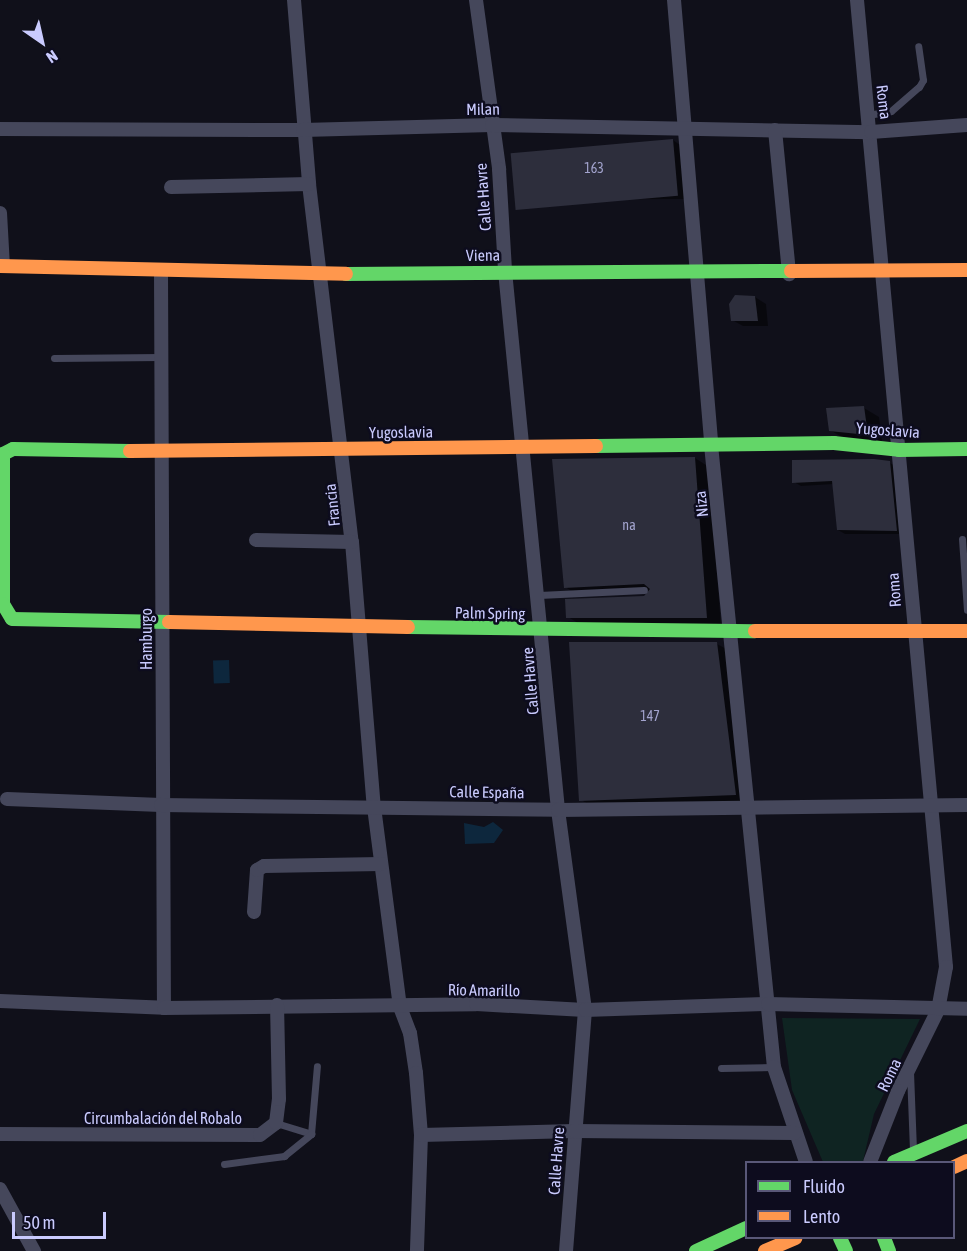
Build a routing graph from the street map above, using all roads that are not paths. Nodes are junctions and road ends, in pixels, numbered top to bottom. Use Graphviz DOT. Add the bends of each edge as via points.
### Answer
graph roads {
  1 [pos="294,0"];
  2 [pos="476,0"];
  3 [pos="674,0"];
  4 [pos="857,0"];
  5 [pos="918,46"];
  6 [pos="868,115"];
  7 [pos="492,125"];
  8 [pos="967,125"];
  9 [pos="685,126"];
  10 [pos="0,129"];
  11 [pos="303,130"];
  12 [pos="775,130"];
  13 [pos="872,132"];
  14 [pos="309,184"];
  15 [pos="171,187"];
  16 [pos="0,213"];
  17 [pos="2,266"];
  18 [pos="697,269"];
  19 [pos="967,270"];
  20 [pos="161,271"];
  21 [pos="505,271"];
  22 [pos="881,271"];
  23 [pos="320,274"];
  24 [pos="789,274"];
  25 [pos="160,357"];
  26 [pos="54,358"];
  27 [pos="711,446"];
  28 [pos="524,447"];
  29 [pos="343,449"];
  30 [pos="967,449"];
  31 [pos="899,450"];
  32 [pos="159,452"];
  33 [pos="962,539"];
  34 [pos="256,540"];
  35 [pos="352,542"];
  36 [pos="965,566"];
  37 [pos="644,590"];
  38 [pos="539,595"];
  39 [pos="967,610"];
  40 [pos="12,619"];
  41 [pos="163,624"];
  42 [pos="359,627"];
  43 [pos="542,630"];
  44 [pos="731,631"];
  45 [pos="967,631"];
  46 [pos="913,632"];
  47 [pos="7,799"];
  48 [pos="161,805"];
  49 [pos="930,805"];
  50 [pos="967,805"];
  51 [pos="746,806"];
  52 [pos="374,807"];
  53 [pos="558,810"];
  54 [pos="381,864"];
  55 [pos="254,912"];
  56 [pos="0,1001"];
  57 [pos="768,1004"];
  58 [pos="277,1005"];
  59 [pos="400,1007"];
  60 [pos="164,1008"];
  61 [pos="967,1009"];
  62 [pos="585,1010"];
  63 [pos="938,1010"];
  64 [pos="317,1066"];
  65 [pos="774,1066"];
  66 [pos="721,1068"];
  67 [pos="910,1069"];
  68 [pos="276,1123"];
  69 [pos="574,1131"];
  70 [pos="967,1131"];
  71 [pos="795,1133"];
  72 [pos="0,1134"];
  73 [pos="311,1134"];
  74 [pos="421,1135"];
  75 [pos="913,1154"];
  76 [pos="806,1161"];
  77 [pos="870,1161"];
  78 [pos="896,1161"];
  79 [pos="224,1164"];
  80 [pos="0,1189"];
  81 [pos="745,1229"];
  82 [pos="793,1239"];
  83 [pos="34,1251"];
  84 [pos="417,1251"];
  85 [pos="566,1251"];
  86 [pos="696,1251"];
  87 [pos="765,1251"];
  1 -- 11 [label="street, Francia"];
  2 -- 7 [label="street, Calle Havre"];
  3 -- 9 [label="street, Niza"];
  4 -- 6 [label="street, Roma"];
  5 -- 6 [label="lane" via="923,80 919,87 891,111"];
  6 -- 13 [label="street, Roma"];
  7 -- 9 [label="street, Milan"];
  7 -- 11 [label="street, Milan"];
  7 -- 21 [label="street, Calle Havre" via="499,169"];
  8 -- 13 [label="street, Milan"];
  9 -- 12 [label="street, Milan"];
  9 -- 18 [label="street, Niza"];
  10 -- 11 [label="street, Milan"];
  11 -- 14 [label="street, Francia"];
  12 -- 13 [label="street, Milan"];
  12 -- 24 [label="street"];
  13 -- 22 [label="street, Roma"];
  14 -- 15 [label="street"];
  14 -- 23 [label="street, Francia"];
  16 -- 17 [label="street"];
  17 -- 20 [label="street, Viena"];
  18 -- 21 [label="street, Viena"];
  18 -- 24 [label="street, Viena"];
  18 -- 27 [label="street, Niza"];
  19 -- 22 [label="street, Viena"];
  20 -- 23 [label="street, Viena"];
  20 -- 25 [label="street, Hamburgo"];
  21 -- 23 [label="street, Viena"];
  21 -- 28 [label="street, Calle Havre"];
  22 -- 24 [label="street, Viena"];
  22 -- 31 [label="street, Roma"];
  23 -- 29 [label="street, Francia"];
  25 -- 26 [label="lane"];
  25 -- 32 [label="street, Hamburgo"];
  27 -- 28 [label="street, Yugoslavia"];
  27 -- 31 [label="street, Yugoslavia" via="834,442"];
  27 -- 44 [label="street, Niza"];
  28 -- 29 [label="street, Yugoslavia"];
  28 -- 38 [label="street, Calle Havre"];
  29 -- 32 [label="street, Yugoslavia"];
  29 -- 35 [label="street, Francia"];
  30 -- 31 [label="street, Yugoslavia"];
  31 -- 46 [label="street, Roma"];
  32 -- 40 [label="street, Yugoslavia" via="13,449 3,454 3,604"];
  32 -- 41 [label="street, Hamburgo"];
  33 -- 36 [label="lane"];
  34 -- 35 [label="street"];
  35 -- 42 [label="street, Francia"];
  36 -- 39 [label="lane"];
  37 -- 38 [label="lane"];
  38 -- 43 [label="street, Calle Havre"];
  40 -- 41 [label="street, Palm Spring"];
  41 -- 42 [label="street, Palm Spring"];
  41 -- 48 [label="street, Hamburgo"];
  42 -- 43 [label="street, Palm Spring"];
  42 -- 52 [label="street, Francia"];
  43 -- 44 [label="street, Palm Spring"];
  43 -- 53 [label="street, Calle Havre"];
  44 -- 46 [label="street, Palm Spring"];
  44 -- 51 [label="street, Niza"];
  45 -- 46 [label="street, Palm Spring"];
  46 -- 49 [label="street, Roma"];
  47 -- 48 [label="street, Calle España"];
  48 -- 52 [label="street, Calle España"];
  48 -- 60 [label="street, Hamburgo"];
  49 -- 50 [label="street, Calle España"];
  49 -- 51 [label="street, Calle España"];
  49 -- 63 [label="street, Roma" via="946,967"];
  51 -- 53 [label="street, Calle España"];
  51 -- 57 [label="street, Niza"];
  52 -- 53 [label="street, Calle España"];
  52 -- 54 [label="street, Francia"];
  53 -- 62 [label="street, Calle Havre"];
  54 -- 55 [label="street" via="264,866 256,870"];
  54 -- 59 [label="street, Francia"];
  56 -- 60 [label="street, Río Amarillo"];
  57 -- 62 [label="street, Río Amarillo"];
  57 -- 63 [label="street, Río Amarillo"];
  57 -- 65 [label="street, Niza"];
  58 -- 59 [label="street, Río Amarillo"];
  58 -- 60 [label="street, Río Amarillo"];
  58 -- 68 [label="street"];
  59 -- 62 [label="street, Río Amarillo" via="476,1004"];
  59 -- 74 [label="street, Francia" via="410,1034"];
  61 -- 63 [label="street, Río Amarillo"];
  62 -- 69 [label="street, Calle Havre"];
  63 -- 67 [label="street, Roma"];
  64 -- 73 [label="lane"];
  65 -- 66 [label="lane"];
  65 -- 71 [label="street, Niza"];
  67 -- 75 [label="lane"];
  67 -- 77 [label="street, Roma"];
  68 -- 72 [label="street, Circumbalación del Robalo" via="260,1135"];
  68 -- 73 [label="lane"];
  69 -- 71 [label="street"];
  69 -- 74 [label="street"];
  69 -- 85 [label="street, Calle Havre"];
  70 -- 75 [label="street"];
  71 -- 76 [label="street, Niza"];
  73 -- 79 [label="lane" via="284,1156"];
  74 -- 84 [label="street, Francia"];
  75 -- 78 [label="street"];
  80 -- 83 [label="street"];
  81 -- 86 [label="street"];
  82 -- 87 [label="street"];
}
